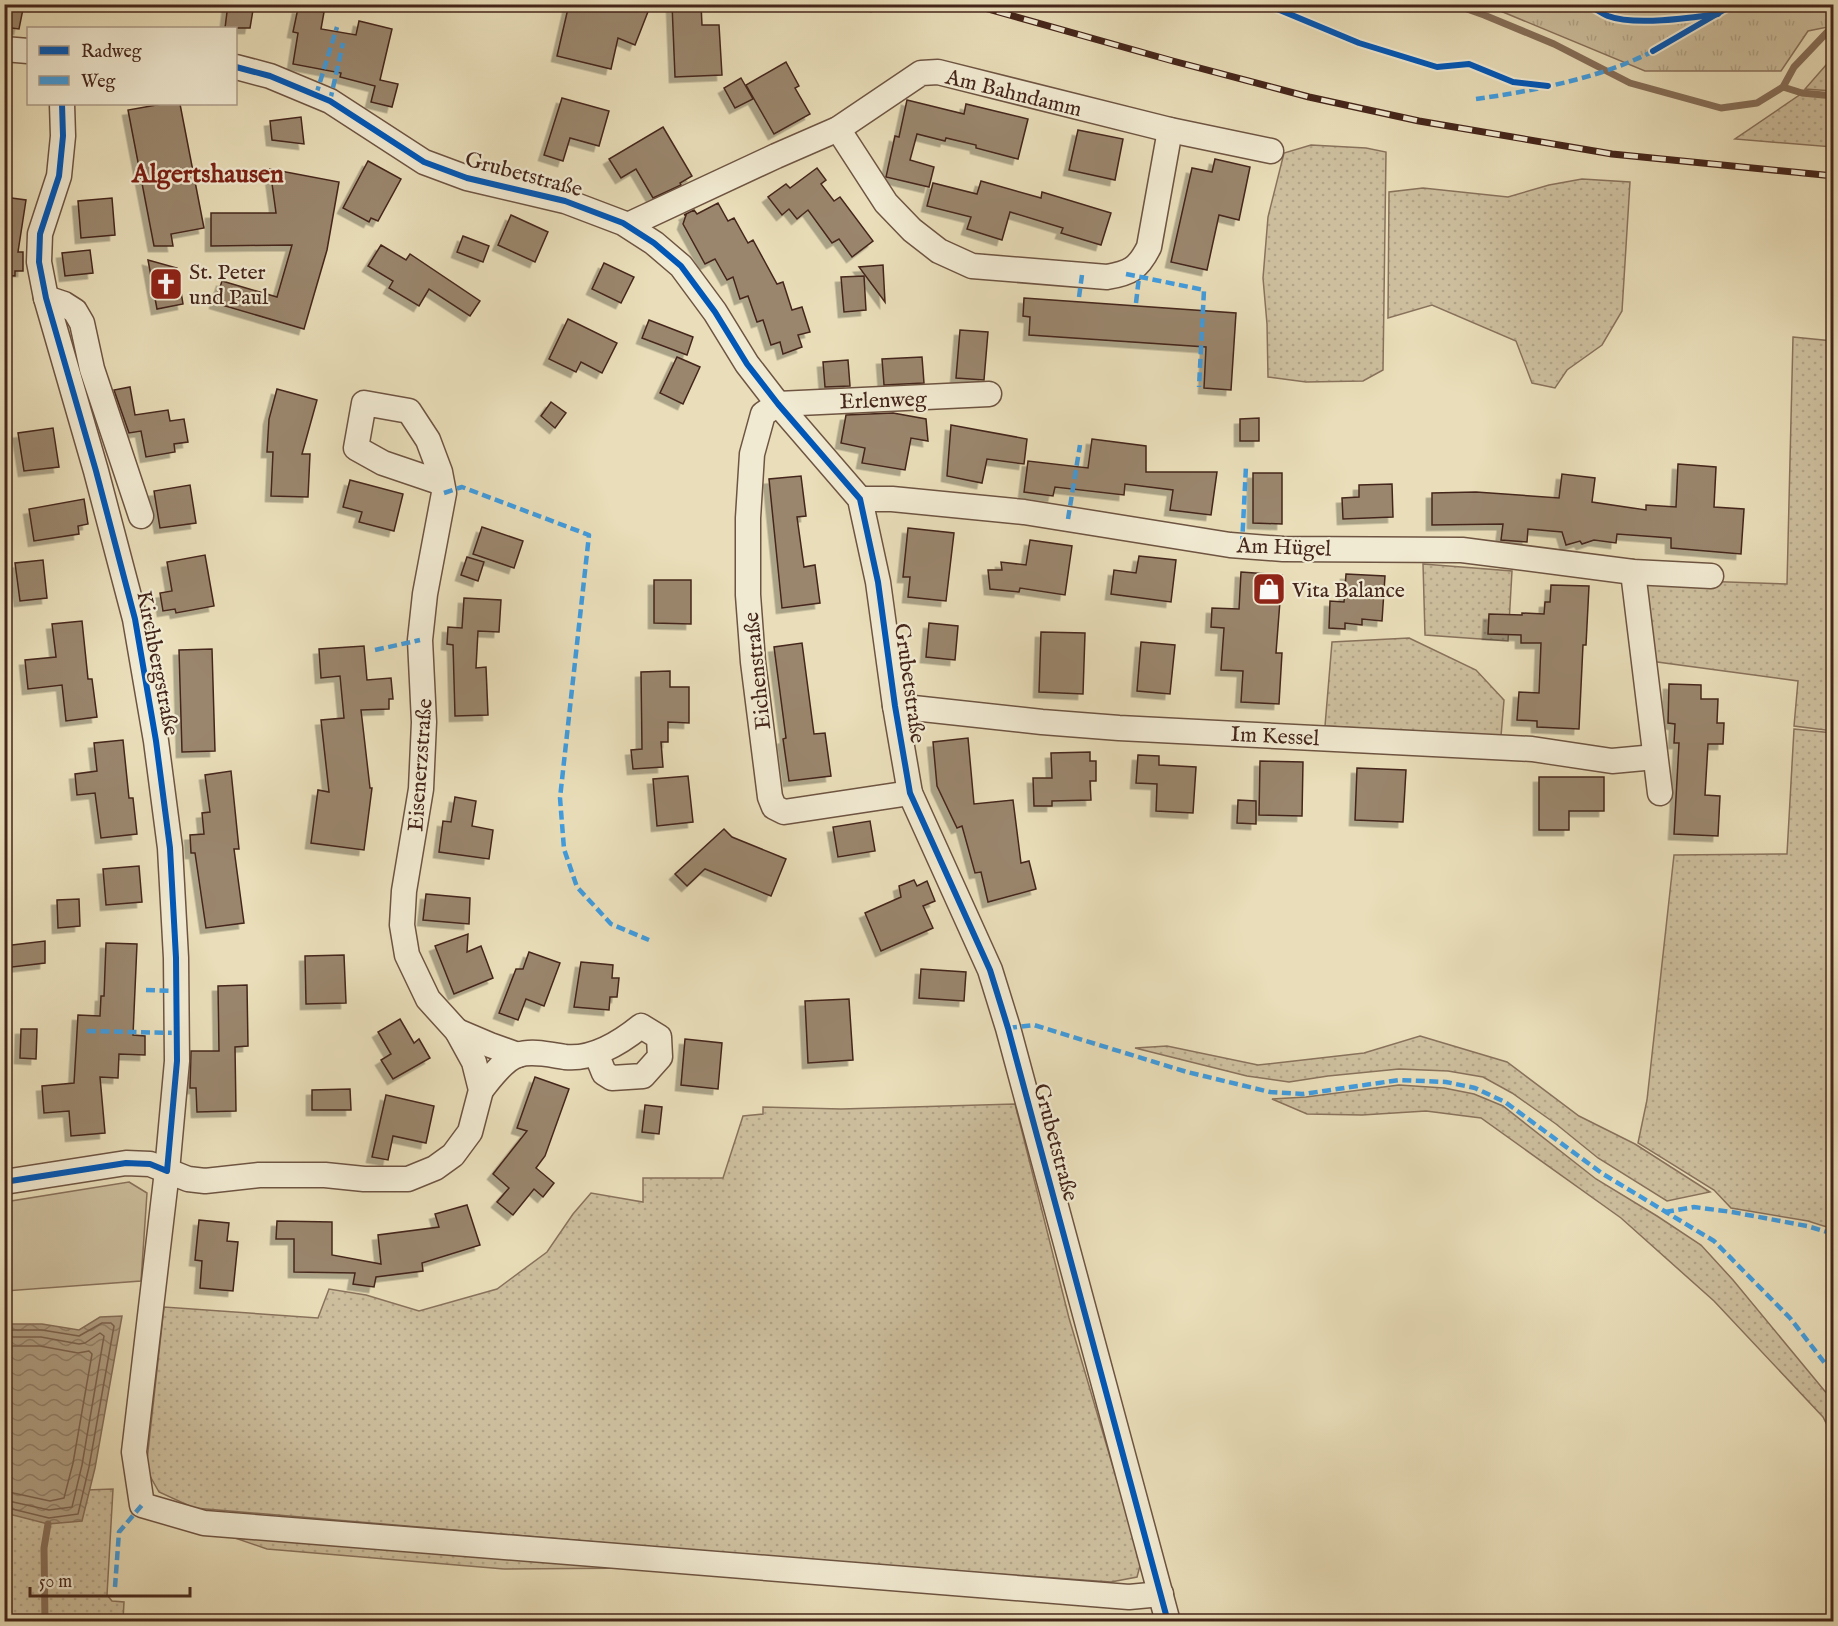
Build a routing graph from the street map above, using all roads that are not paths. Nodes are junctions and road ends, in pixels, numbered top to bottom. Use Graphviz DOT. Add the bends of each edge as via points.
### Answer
graph roads {
  1 [pos="4,49"];
  2 [pos="27,51"];
  3 [pos="237,67"];
  4 [pos="62,105"];
  5 [pos="838,129"];
  6 [pos="1170,130"];
  7 [pos="1271,151"];
  8 [pos="628,225"];
  9 [pos="46,298"];
  10 [pos="989,393"];
  11 [pos="778,404"];
  12 [pos="442,483"];
  13 [pos="860,500"];
  14 [pos="141,516"];
  15 [pos="1634,572"];
  16 [pos="1711,576"];
  17 [pos="895,706"];
  18 [pos="1655,757"];
  19 [pos="910,793"];
  20 [pos="1660,794"];
  21 [pos="457,1031"];
  22 [pos="596,1053"];
  23 [pos="518,1055"];
  24 [pos="482,1090"];
  25 [pos="167,1171"];
  26 [pos="4,1182"];
  27 [pos="1161,1594"];
  28 [pos="1168,1622"];
  1 -- 2 [label="street"];
  3 -- 8 [label="street, Grubetstraße" via="270,76 330,101 424,162 467,178 565,201"];
  4 -- 9 [label="street, Kirchbergstraße" via="59,176 40,234 39,262"];
  5 -- 6 [label="street, Am Bahndamm" via="921,73 939,72"];
  5 -- 6 [label="street" via="886,203 939,251 972,266 1107,277 1126,274 1141,263 1149,247"];
  5 -- 8 [label="street, Am Bahndamm"];
  6 -- 7 [label="street, Am Bahndamm"];
  8 -- 11 [label="street, Grubetstraße" via="681,266"];
  9 -- 14 [label="street" via="75,311 82,323 92,369"];
  9 -- 25 [label="street, Kirchbergstraße" via="135,619 156,741 170,848 176,958 177,1062"];
  10 -- 11 [label="street, Erlenweg"];
  11 -- 13 [label="street, Grubetstraße"];
  11 -- 19 [label="street, Eichenstraße" via="762,414 752,454 748,518 753,662 770,797 774,807 784,812"];
  12 -- 21 [label="street, Eisenerzstraße" via="444,493 424,594 420,640 424,722 420,789 402,925 407,955 422,989"];
  13 -- 15 [label="street, Am Hügel" via="892,499 1024,512 1230,545 1462,550"];
  13 -- 17 [label="street, Grubetstraße" via="878,582"];
  15 -- 16 [label="street, Am Hügel"];
  15 -- 18 [label="street"];
  17 -- 18 [label="street, Im Kessel" via="1119,728 1533,749 1612,761"];
  17 -- 19 [label="street, Grubetstraße"];
  18 -- 20 [label="street"];
  19 -- 27 [label="street, Grubetstraße" via="990,970"];
  21 -- 23 [label="street, Eisenerzstraße"];
  21 -- 24 [label="street, Eisenerzstraße" via="474,1062"];
  22 -- 23 [label="street, Eisenerzstraße" via="569,1057"];
  23 -- 24 [label="street" via="497,1070"];
  24 -- 25 [label="street" via="470,1132 453,1155 408,1179 259,1175 205,1181"];
  25 -- 26 [label="street" via="150,1164 126,1163"];
  25 -- 27 [label="street, Kirchbergstraße" via="134,1452 142,1505 204,1523 1129,1597"];
  27 -- 28 [label="street, Grubetstraße"];
}
